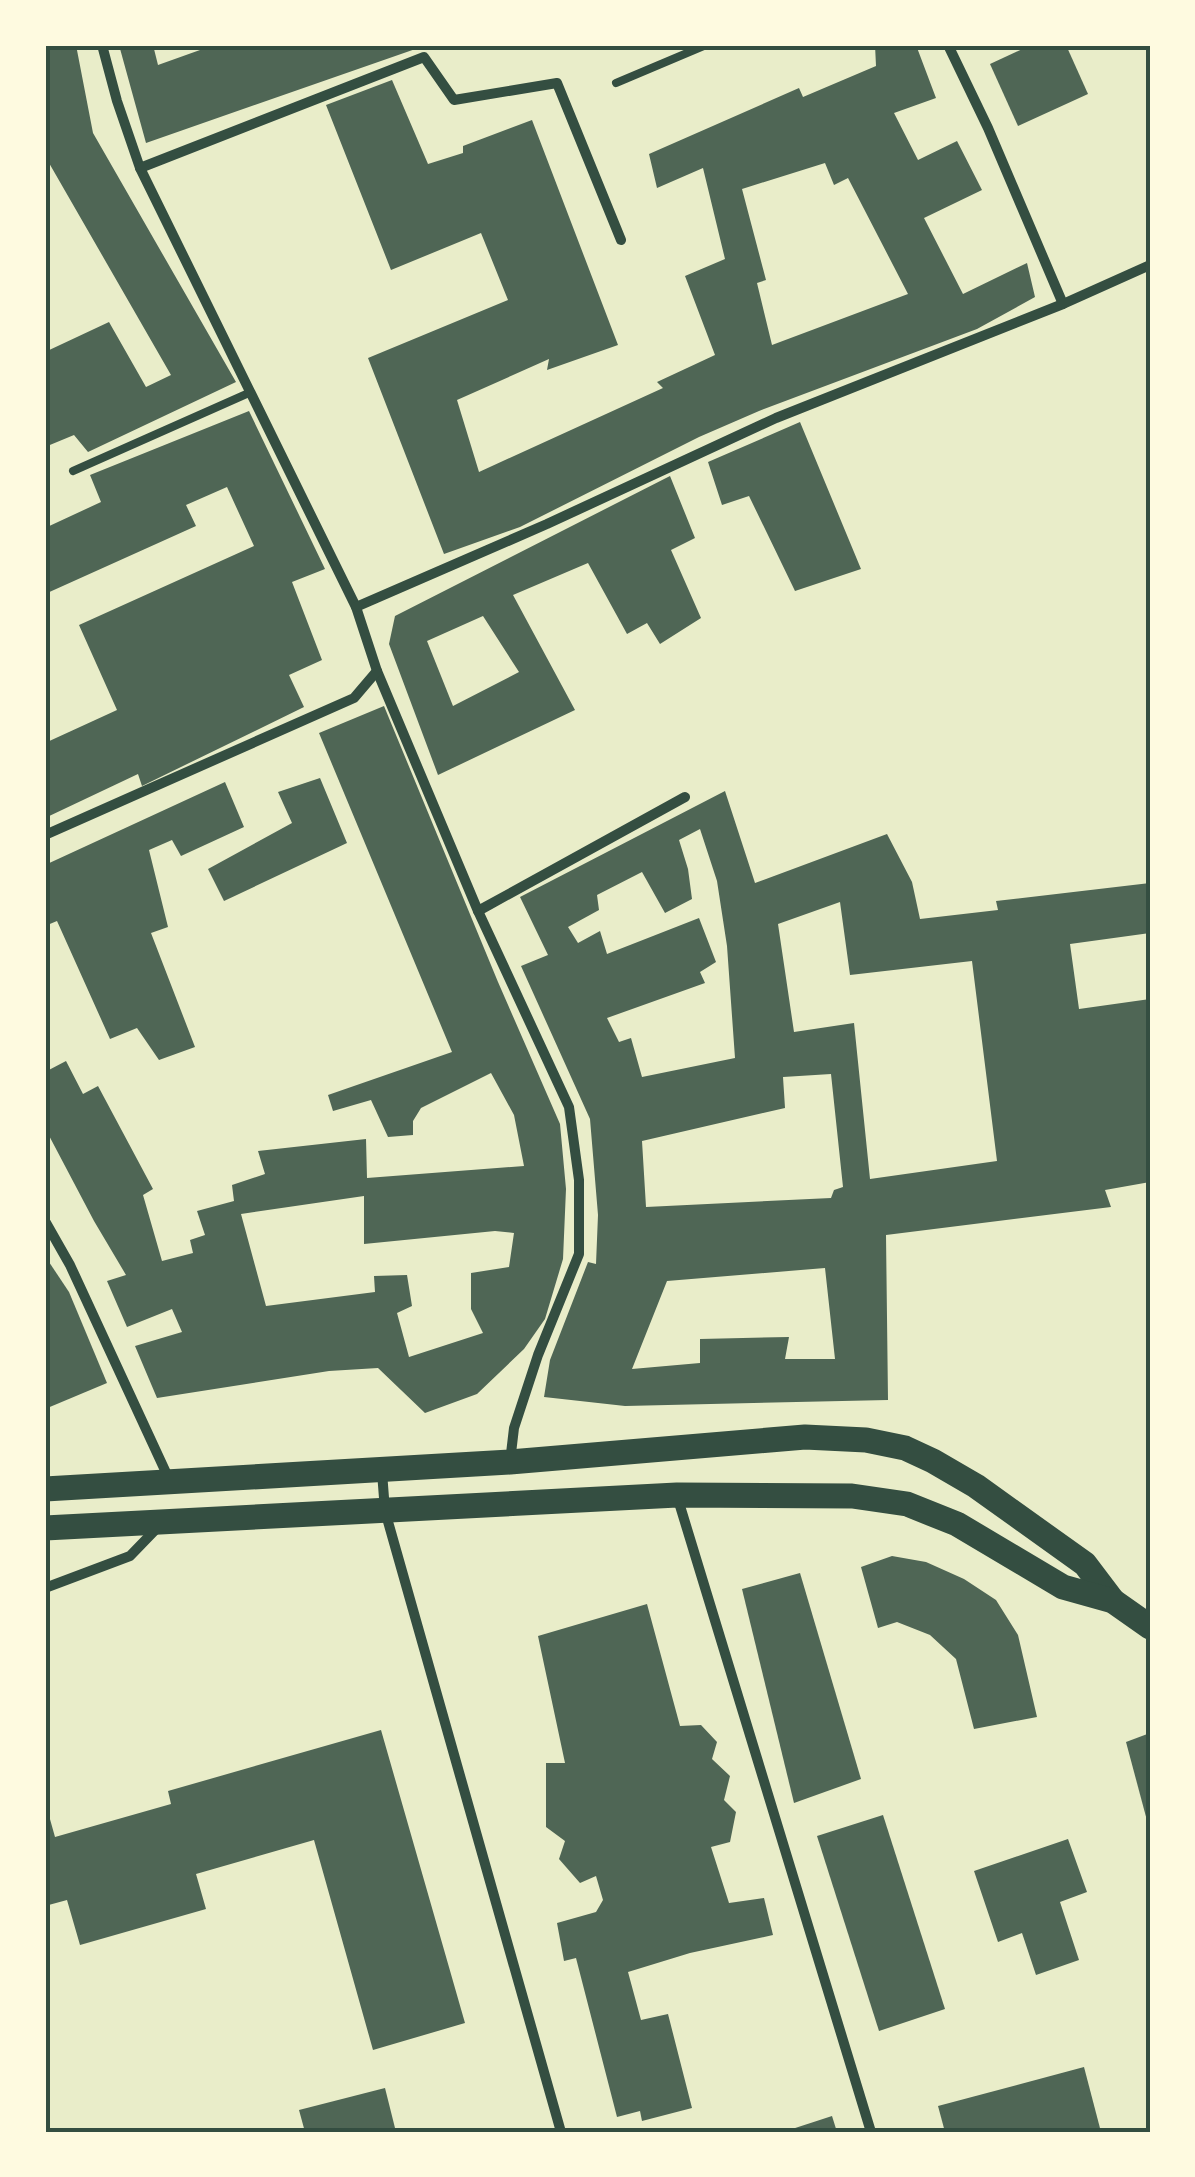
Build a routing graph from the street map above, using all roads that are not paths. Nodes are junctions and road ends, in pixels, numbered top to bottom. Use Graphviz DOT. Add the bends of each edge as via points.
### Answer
graph roads {
  1 [pos="102,45"];
  2 [pos="706,45"];
  3 [pos="948,45"];
  4 [pos="616,83"];
  5 [pos="140,168"];
  6 [pos="621,240"];
  7 [pos="1150,264"];
  8 [pos="1063,304"];
  9 [pos="251,392"];
  10 [pos="73,471"];
  11 [pos="356,608"];
  12 [pos="377,671"];
  13 [pos="685,797"];
  14 [pos="45,835"];
  15 [pos="478,910"];
  16 [pos="45,1222"];
  17 [pos="510,1462"];
  18 [pos="382,1469"];
  19 [pos="169,1480"];
  20 [pos="45,1489"];
  21 [pos="677,1495"];
  22 [pos="386,1512"];
  23 [pos="163,1523"];
  24 [pos="45,1528"];
  25 [pos="45,1588"];
  26 [pos="1113,1602"];
  27 [pos="1150,1627"];
  28 [pos="561,2132"];
  29 [pos="870,2132"];
  1 -- 5 [label="street"];
  2 -- 4 [label="lane"];
  3 -- 8 [label="street"];
  5 -- 6 [label="street" via="424,57 454,100 557,83"];
  5 -- 9 [label="street"];
  7 -- 8 [label="street"];
  8 -- 11 [label="street" via="776,418"];
  9 -- 10 [label="lane"];
  9 -- 11 [label="street"];
  11 -- 12 [label="street"];
  12 -- 14 [label="street" via="354,698"];
  12 -- 15 [label="street"];
  13 -- 15 [label="street"];
  15 -- 17 [label="street" via="569,1107 579,1180 579,1254 514,1428"];
  16 -- 19 [label="street"];
  17 -- 18 [label="main road"];
  17 -- 26 [label="main road" via="805,1436 905,1448 976,1486 1086,1564"];
  18 -- 19 [label="main road"];
  18 -- 22 [label="street"];
  19 -- 20 [label="main road"];
  21 -- 22 [label="main road"];
  21 -- 26 [label="main road" via="852,1496 907,1504 956,1524 1063,1586"];
  21 -- 29 [label="street"];
  22 -- 23 [label="main road"];
  22 -- 28 [label="street"];
  23 -- 24 [label="main road"];
  23 -- 25 [label="street" via="130,1556"];
  26 -- 27 [label="main road"];
}
